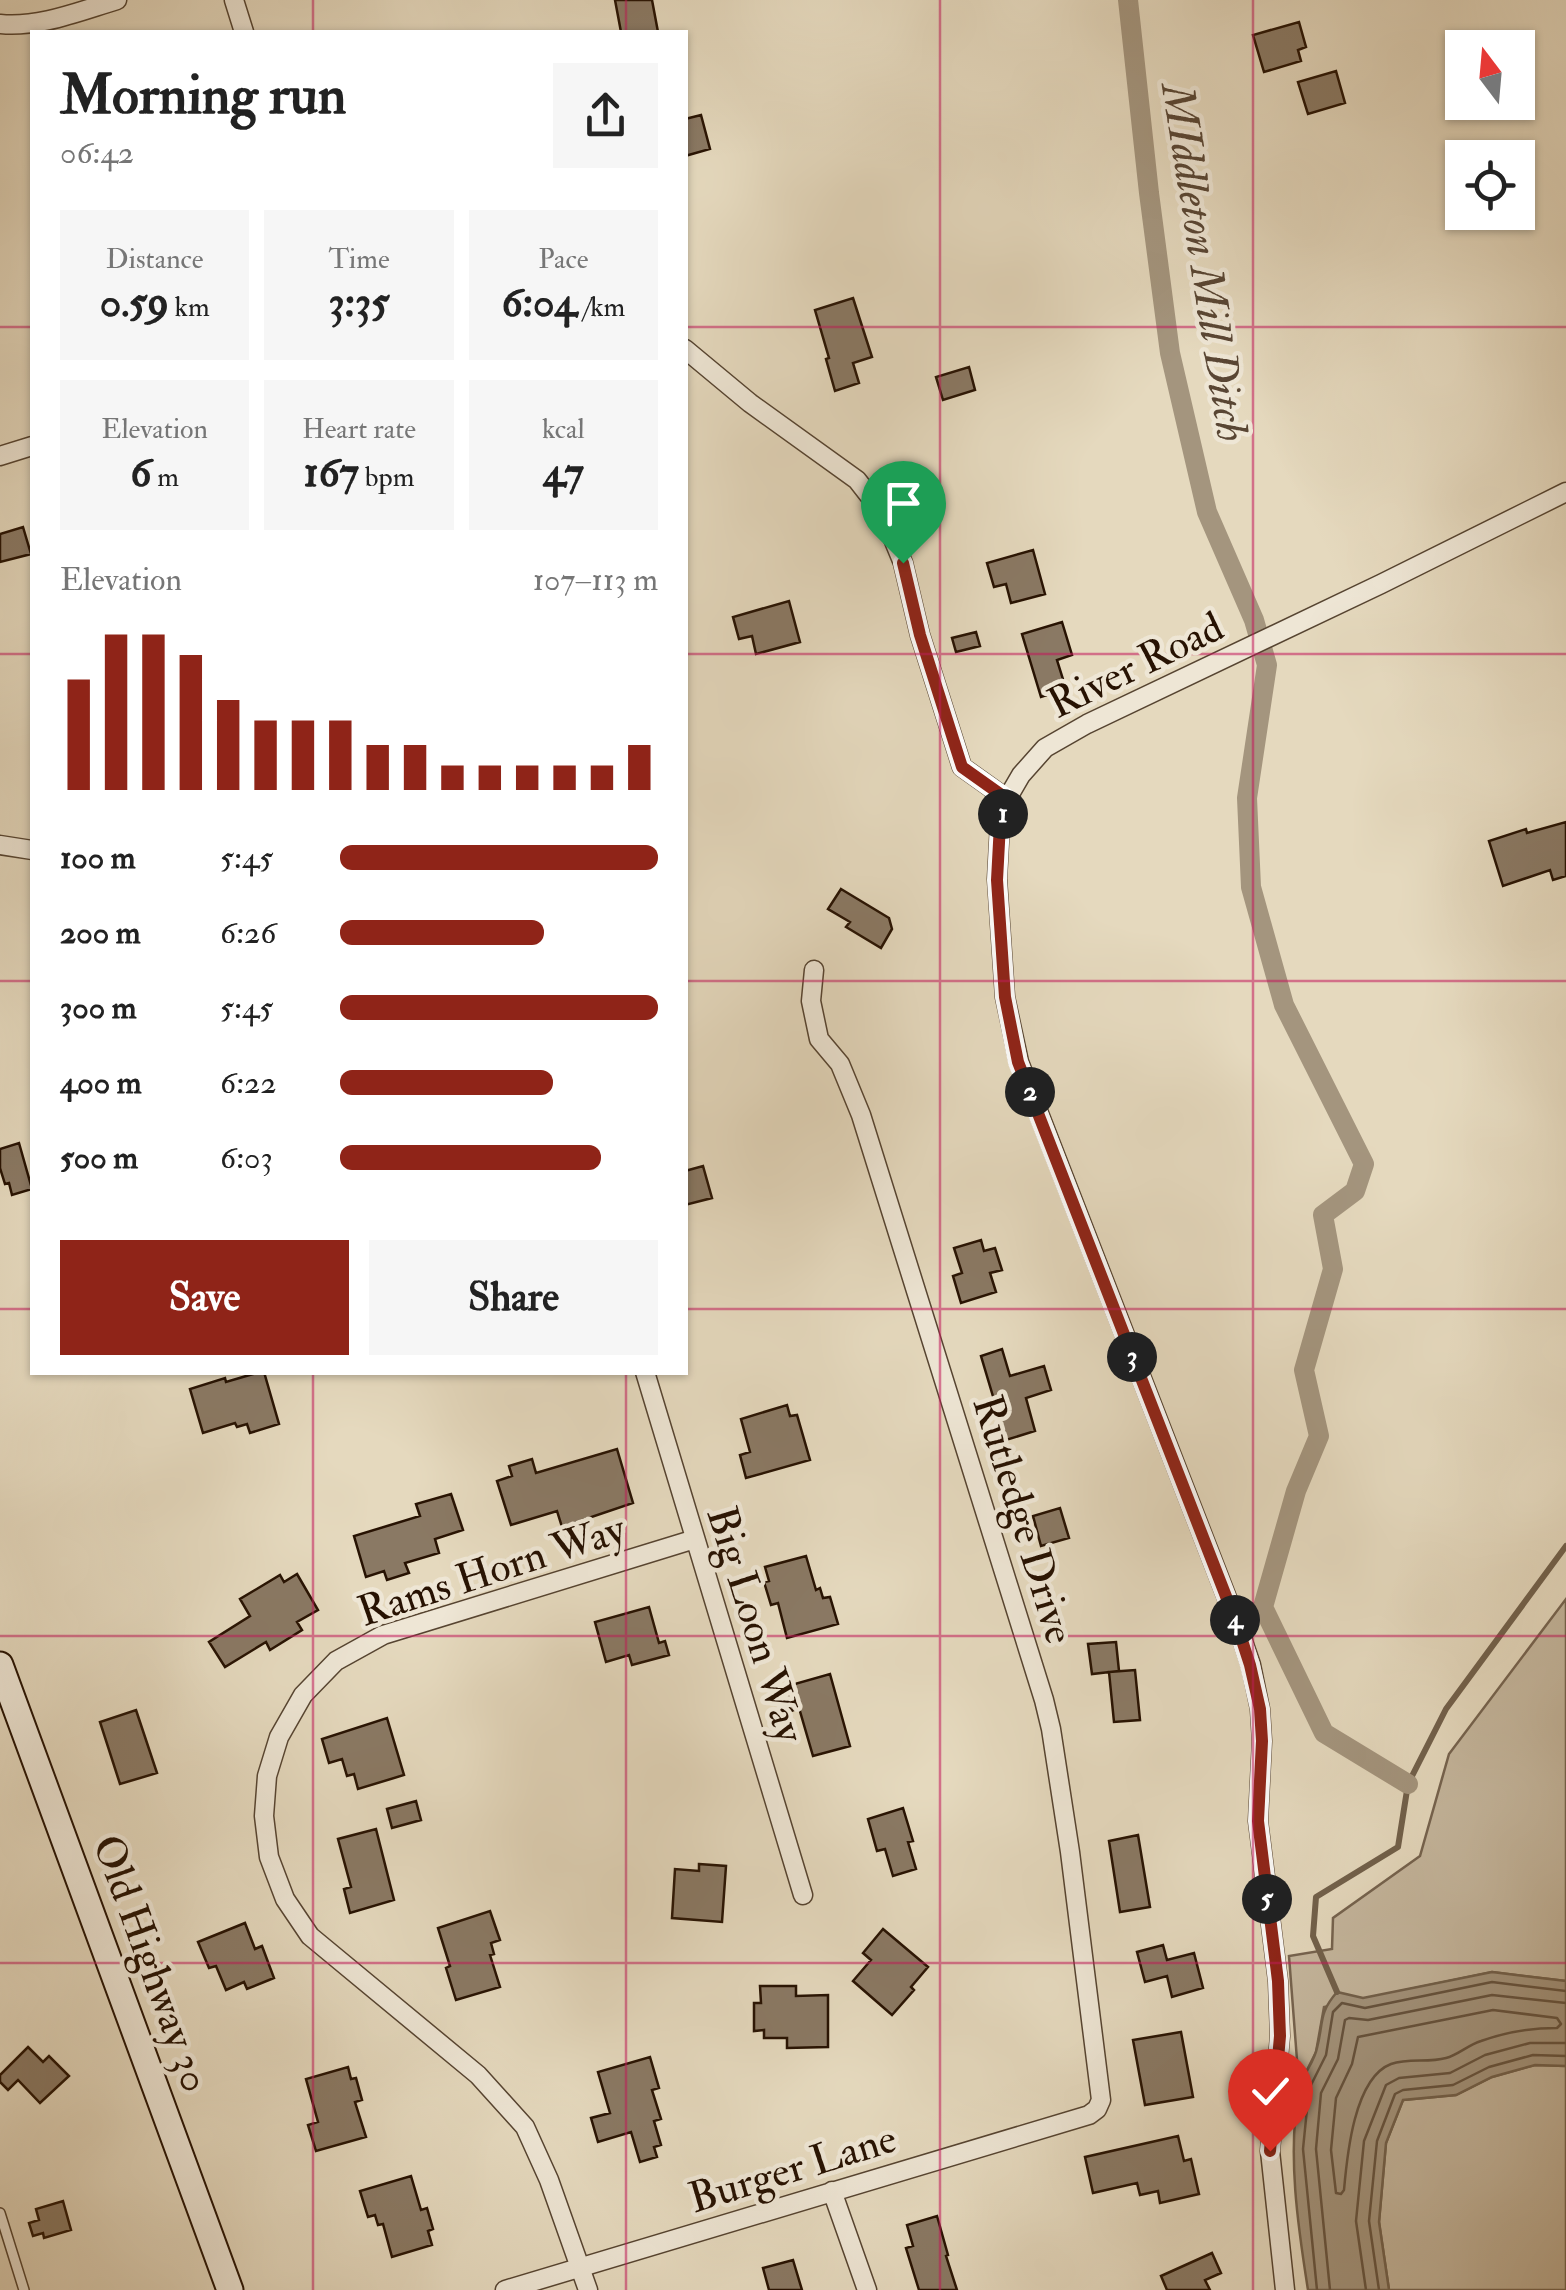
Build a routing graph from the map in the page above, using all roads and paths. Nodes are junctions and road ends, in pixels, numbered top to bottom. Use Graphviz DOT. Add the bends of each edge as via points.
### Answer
graph roads {
  1 [pos="117,0"];
  2 [pos="234,0"];
  3 [pos="0,24"];
  4 [pos="243,30"];
  5 [pos="688,351"];
  6 [pos="30,447"];
  7 [pos="0,456"];
  8 [pos="1566,492"];
  9 [pos="1007,799"];
  10 [pos="0,845"];
  11 [pos="30,850"];
  12 [pos="814,970"];
  13 [pos="646,1375"];
  14 [pos="695,1540"];
  15 [pos="0,1665"];
  16 [pos="6,1700"];
  17 [pos="803,1896"];
  18 [pos="1098,2110"];
  19 [pos="832,2191"];
  20 [pos="0,2213"];
  21 [pos="580,2267"];
  22 [pos="24,2290"];
  23 [pos="230,2290"];
  24 [pos="505,2290"];
  25 [pos="588,2290"];
  26 [pos="868,2290"];
  27 [pos="1285,2290"];
  1 -- 3 [label="street" via="54,19"];
  2 -- 4 [label="street"];
  5 -- 9 [label="street" via="857,480 882,512 962,767"];
  6 -- 7 [label="street"];
  8 -- 9 [label="street, River Road" via="1087,724 1045,748"];
  9 -- 27 [label="street, River Road" via="997,880 1005,997 1018,1062 1236,1622 1260,1709 1258,1821 1280,2036 1270,2151"];
  10 -- 11 [label="street"];
  12 -- 18 [label="street, Rutledge Drive" via="811,1001 819,1039 840,1064 861,1115 1051,1729 1099,2076"];
  13 -- 14 [label="street, Big Loon Way"];
  14 -- 17 [label="street, Big Loon Way"];
  14 -- 21 [label="street, Rams Horn Way" via="383,1635 336,1661 303,1695 267,1776 269,1856 284,1899 310,1936 478,2075 525,2127"];
  15 -- 16 [label="street, Old Highway 30"];
  16 -- 23 [label="street, Old Highway 30"];
  18 -- 19 [label="street, Burger Lane"];
  19 -- 21 [label="street, Burger Lane"];
  19 -- 26 [label="street"];
  20 -- 22 [label="lane"];
  21 -- 24 [label="street, Burger Lane"];
  21 -- 25 [label="street, Rams Horn Way"];
}
